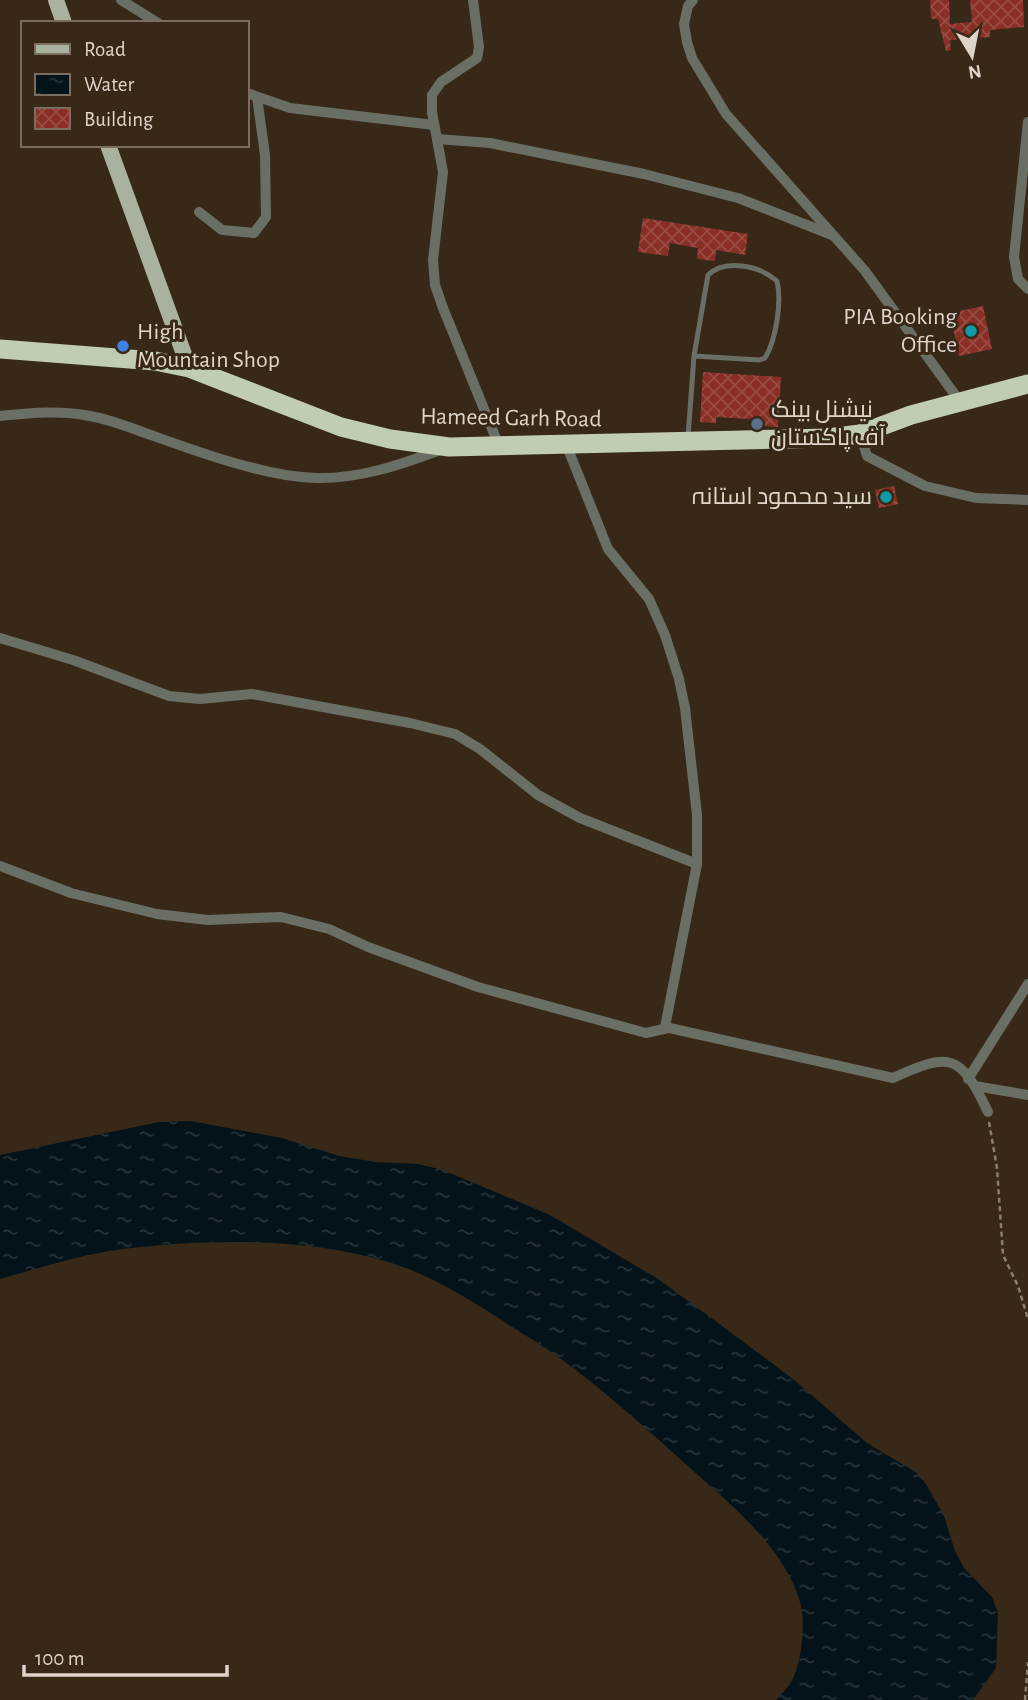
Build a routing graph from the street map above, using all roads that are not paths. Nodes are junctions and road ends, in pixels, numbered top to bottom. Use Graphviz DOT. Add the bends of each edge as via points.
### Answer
graph roads {
  1 [pos="56,0"];
  2 [pos="121,0"];
  3 [pos="473,0"];
  4 [pos="693,0"];
  5 [pos="63,21"];
  6 [pos="155,21"];
  7 [pos="252,95"];
  8 [pos="1028,122"];
  9 [pos="434,125"];
  10 [pos="437,139"];
  11 [pos="109,147"];
  12 [pos="199,212"];
  13 [pos="835,236"];
  14 [pos="1028,289"];
  15 [pos="0,349"];
  16 [pos="694,356"];
  17 [pos="188,368"];
  18 [pos="1028,384"];
  19 [pos="961,403"];
  20 [pos="0,416"];
  21 [pos="860,433"];
  22 [pos="688,442"];
  23 [pos="566,444"];
  24 [pos="499,446"];
  25 [pos="449,447"];
  26 [pos="1028,500"];
  27 [pos="0,638"];
  28 [pos="697,864"];
  29 [pos="0,866"];
  30 [pos="1028,984"];
  31 [pos="668,1028"];
  32 [pos="972,1082"];
  33 [pos="1028,1095"];
  34 [pos="988,1112"];
  1 -- 5 [label="main road"];
  2 -- 6 [label="street"];
  3 -- 9 [label="street" via="477,58 441,82 432,95"];
  4 -- 13 [label="street" via="684,24 692,58 726,114"];
  7 -- 9 [label="street" via="289,108"];
  7 -- 12 [label="street" via="265,156 266,217 254,233 222,230"];
  8 -- 14 [label="street" via="1014,257 1018,279"];
  9 -- 10 [label="street"];
  10 -- 13 [label="street" via="490,143 645,174 738,198"];
  10 -- 24 [label="street" via="443,172 433,260 435,285"];
  11 -- 17 [label="main road"];
  13 -- 19 [label="street"];
  15 -- 17 [label="highway, Hameed Garh Road" via="155,361"];
  16 -- 16 [label="lane" via="704,287 714,269 727,265 757,270 777,281 775,321 765,358"];
  16 -- 22 [label="lane"];
  17 -- 25 [label="highway, Hameed Garh Road" via="341,427"];
  18 -- 19 [label="highway, Hameed Garh Road"];
  19 -- 21 [label="highway, Hameed Garh Road"];
  20 -- 25 [label="street" via="53,411 90,416 248,466 314,478 350,477"];
  21 -- 22 [label="highway, Hameed Garh Road"];
  21 -- 26 [label="street" via="867,456 925,486 976,498"];
  22 -- 23 [label="highway, Hameed Garh Road"];
  23 -- 24 [label="highway, Hameed Garh Road"];
  23 -- 28 [label="street" via="608,549 649,599 669,646 685,708 697,815"];
  24 -- 25 [label="highway, Hameed Garh Road"];
  27 -- 28 [label="street" via="169,696 200,699 252,694 455,734 538,795 580,818"];
  28 -- 31 [label="street"];
  29 -- 31 [label="street" via="71,893 158,914 208,920 281,918 305,923 478,987 646,1032"];
  30 -- 32 [label="street"];
  31 -- 32 [label="street" via="893,1078 942,1060 958,1066"];
  32 -- 33 [label="street"];
  32 -- 34 [label="street"];
}
